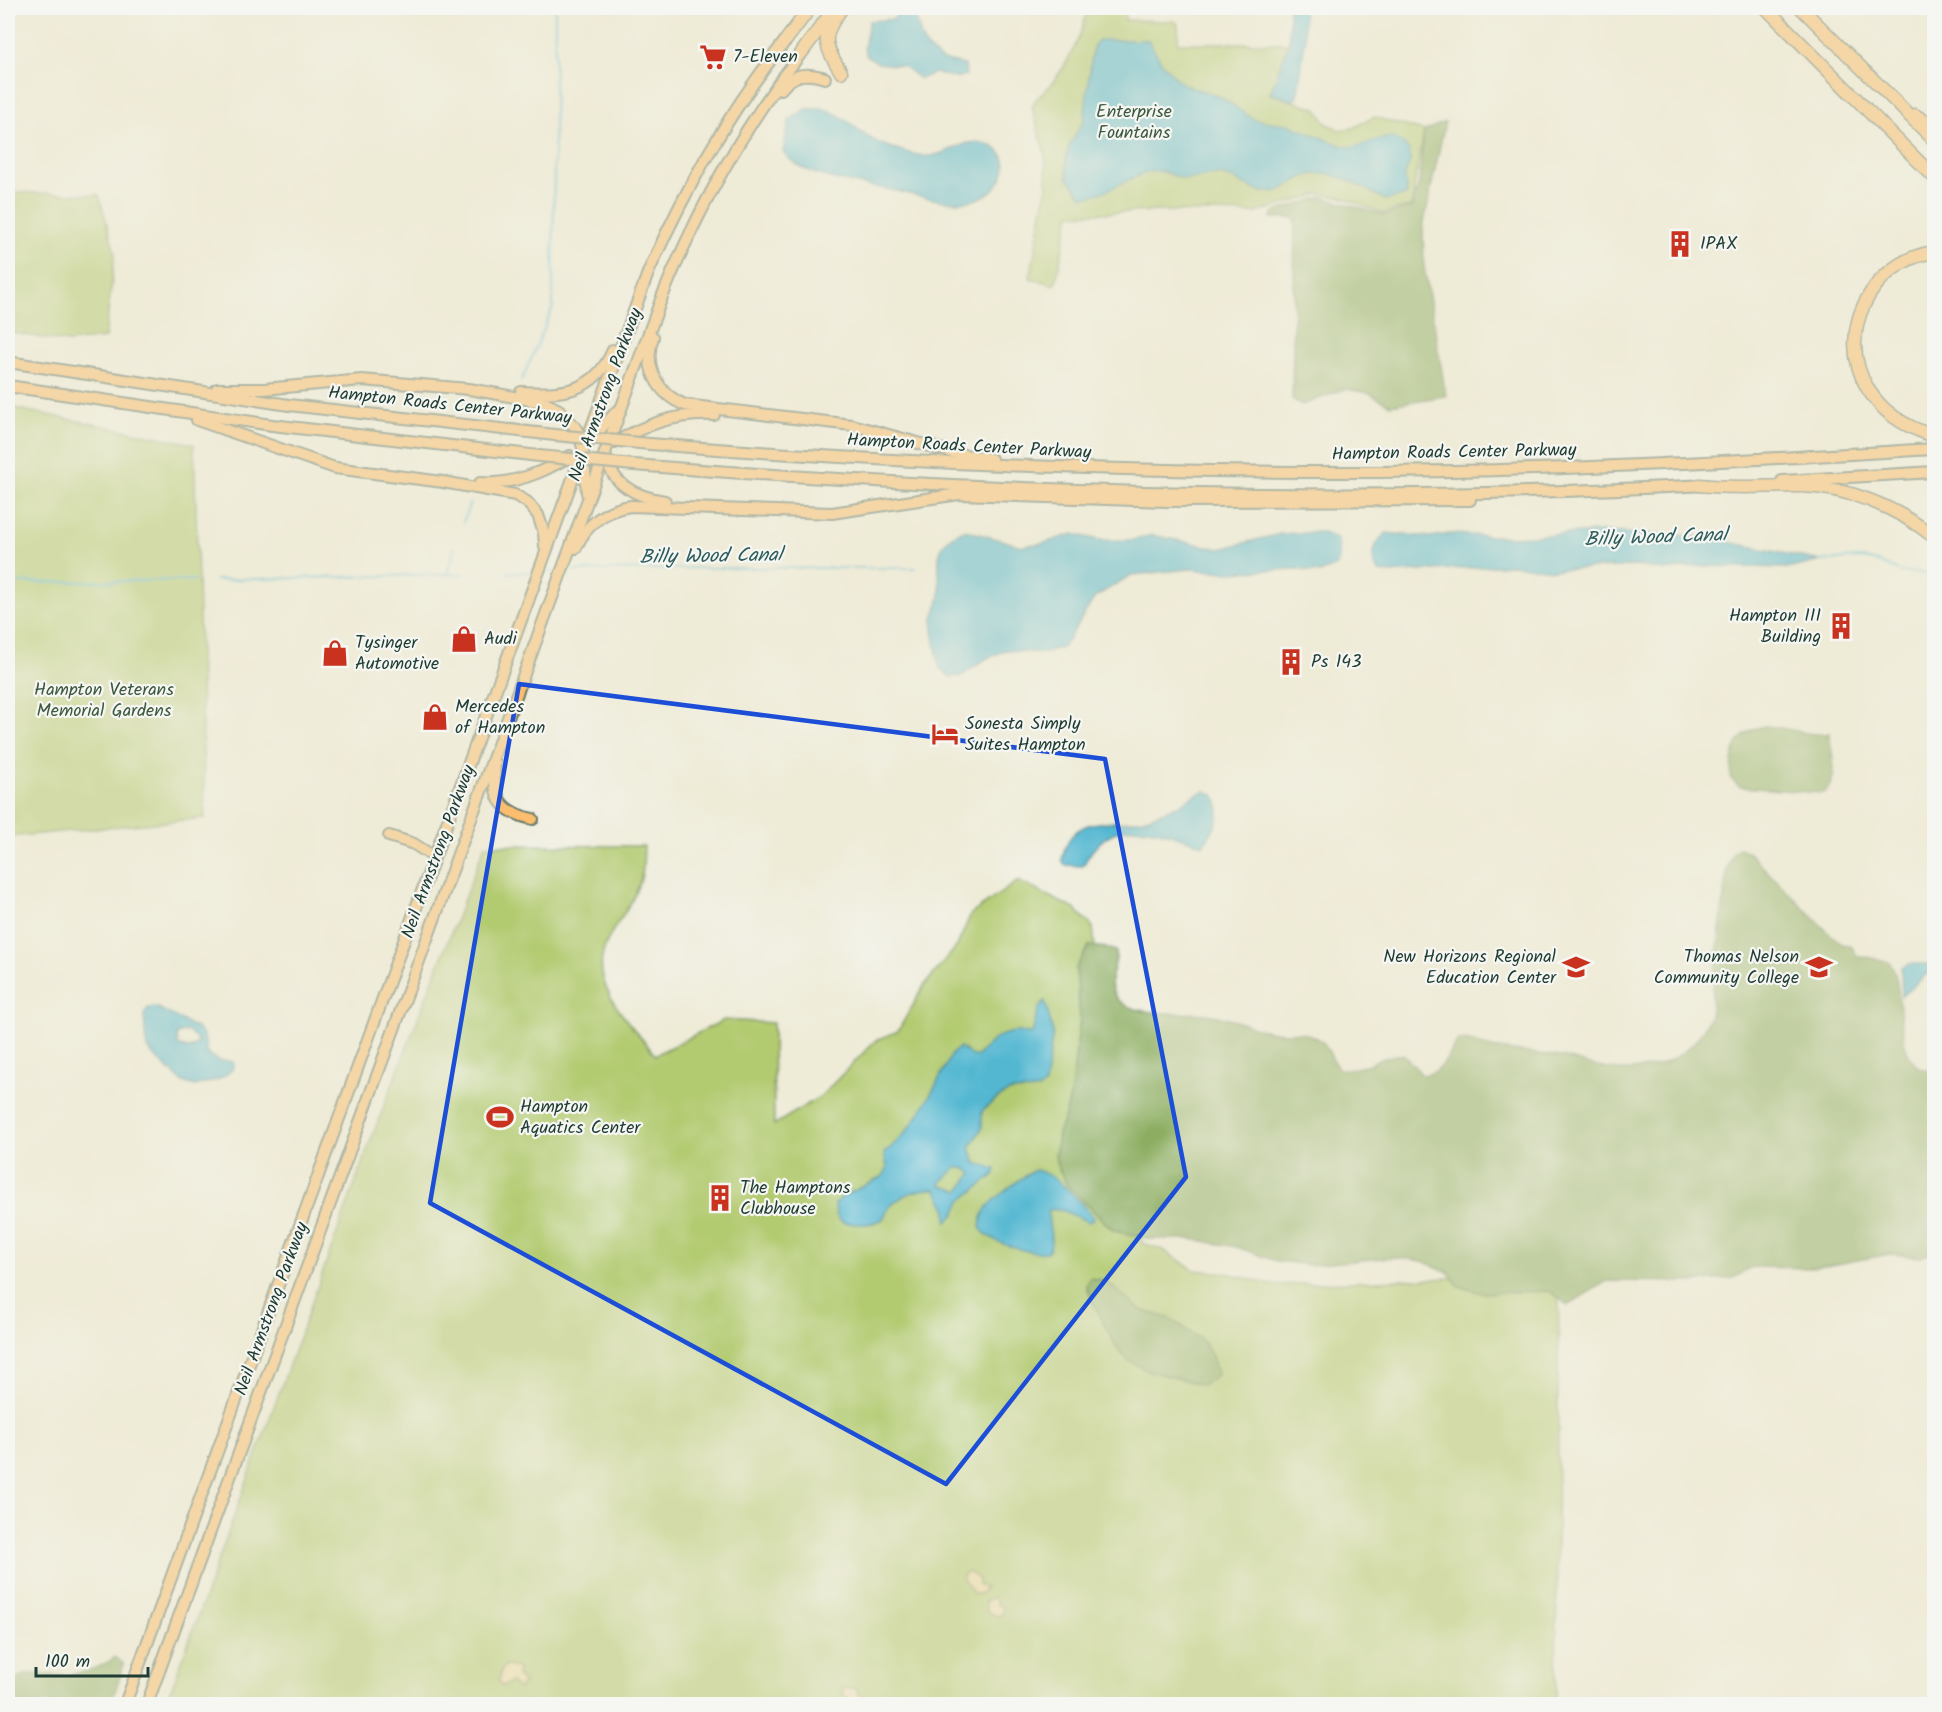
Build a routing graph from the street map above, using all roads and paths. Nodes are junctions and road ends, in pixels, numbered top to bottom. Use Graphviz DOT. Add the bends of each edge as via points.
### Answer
graph roads {
  1 [pos="810,8"];
  2 [pos="836,8"];
  3 [pos="842,8"];
  4 [pos="1766,8"];
  5 [pos="1801,8"];
  6 [pos="786,40"];
  7 [pos="802,52"];
  8 [pos="841,72"];
  9 [pos="825,78"];
  10 [pos="1897,103"];
  11 [pos="1935,127"];
  12 [pos="1935,140"];
  13 [pos="1935,177"];
  14 [pos="710,193"];
  15 [pos="660,247"];
  16 [pos="1935,252"];
  17 [pos="679,255"];
  18 [pos="8,362"];
  19 [pos="8,386"];
  20 [pos="156,386"];
  21 [pos="469,390"];
  22 [pos="602,399"];
  23 [pos="621,406"];
  24 [pos="156,409"];
  25 [pos="825,421"];
  26 [pos="603,426"];
  27 [pos="1935,436"];
  28 [pos="583,448"];
  29 [pos="605,449"];
  30 [pos="1935,449"];
  31 [pos="1116,469"];
  32 [pos="585,471"];
  33 [pos="1935,472"];
  34 [pos="443,482"];
  35 [pos="1699,485"];
  36 [pos="568,489"];
  37 [pos="1583,490"];
  38 [pos="587,496"];
  39 [pos="698,507"];
  40 [pos="1935,537"];
  41 [pos="544,555"];
  42 [pos="570,555"];
  43 [pos="496,748"];
  44 [pos="533,819"];
  45 [pos="389,836"];
  46 [pos="434,857"];
  47 [pos="124,1704"];
  48 [pos="147,1704"];
  1 -- 6 [label="highway, Neil Armstrong Parkway"];
  2 -- 7 [label="highway, Neil Armstrong Parkway"];
  3 -- 8 [label="highway" via="828,26 826,38 829,53"];
  4 -- 13 [label="highway"];
  5 -- 10 [label="highway"];
  6 -- 15 [label="main road, Neil Armstrong Parkway" via="711,147"];
  7 -- 14 [label="main road, Neil Armstrong Parkway" via="741,139"];
  9 -- 14 [label="main road" via="803,74 787,82"];
  10 -- 11 [label="highway"];
  10 -- 12 [label="highway"];
  14 -- 17 [label="main road, Neil Armstrong Parkway"];
  15 -- 21 [label="main road" via="640,278 607,362 594,378 558,393"];
  15 -- 22 [label="main road, Neil Armstrong Parkway"];
  16 -- 27 [label="highway" via="1910,258 1879,280 1861,310 1855,340 1860,372 1882,407 1911,428"];
  17 -- 23 [label="main road, Neil Armstrong Parkway"];
  17 -- 25 [label="main road" via="649,353 651,370 663,391 679,402 698,407"];
  18 -- 20 [label="main road, Hampton Roads Center Parkway"];
  19 -- 24 [label="main road, Hampton Roads Center Parkway"];
  20 -- 21 [label="main road" via="264,389 362,380"];
  20 -- 31 [label="main road, Hampton Roads Center Parkway, bridge" via="370,415 650,444 945,463"];
  21 -- 28 [label="main road" via="551,406 574,424"];
  22 -- 26 [label="main road"];
  22 -- 28 [label="main road, Neil Armstrong Parkway"];
  23 -- 26 [label="main road"];
  23 -- 29 [label="main road, Neil Armstrong Parkway"];
  24 -- 34 [label="main road" via="232,431 334,468"];
  24 -- 37 [label="main road, Hampton Roads Center Parkway, bridge" via="539,456 868,481 1143,492 1400,494"];
  25 -- 29 [label="main road" via="681,416 638,430"];
  25 -- 31 [label="main road" via="869,428 972,456"];
  26 -- 28 [label="main road"];
  26 -- 29 [label="main road"];
  28 -- 32 [label="main road"];
  28 -- 34 [label="main road" via="546,469 515,480 489,484"];
  28 -- 36 [label="main road, Neil Armstrong Parkway"];
  29 -- 32 [label="main road"];
  29 -- 38 [label="main road, Neil Armstrong Parkway"];
  29 -- 39 [label="main road" via="612,475 635,493 648,499"];
  30 -- 31 [label="main road, Hampton Roads Center Parkway" via="1693,463 1450,471"];
  32 -- 36 [label="main road"];
  32 -- 38 [label="main road"];
  33 -- 35 [label="main road, Hampton Roads Center Parkway"];
  34 -- 41 [label="main road" via="507,493 527,502 542,527"];
  35 -- 37 [label="main road, Hampton Roads Center Parkway"];
  35 -- 40 [label="highway" via="1729,489 1803,486 1842,493 1899,514"];
  36 -- 41 [label="main road, Neil Armstrong Parkway"];
  37 -- 39 [label="main road" via="1529,498 1416,502 1166,501 959,494 832,513"];
  38 -- 42 [label="main road, Neil Armstrong Parkway"];
  39 -- 42 [label="main road" via="631,506 613,510 589,527"];
  41 -- 46 [label="main road, Neil Armstrong Parkway"];
  42 -- 43 [label="main road, Neil Armstrong Parkway"];
  43 -- 44 [label="main road" via="493,783 497,797 510,811"];
  43 -- 48 [label="main road, Neil Armstrong Parkway"];
  45 -- 46 [label="main road" via="414,844"];
  46 -- 47 [label="main road, Neil Armstrong Parkway"];
}
